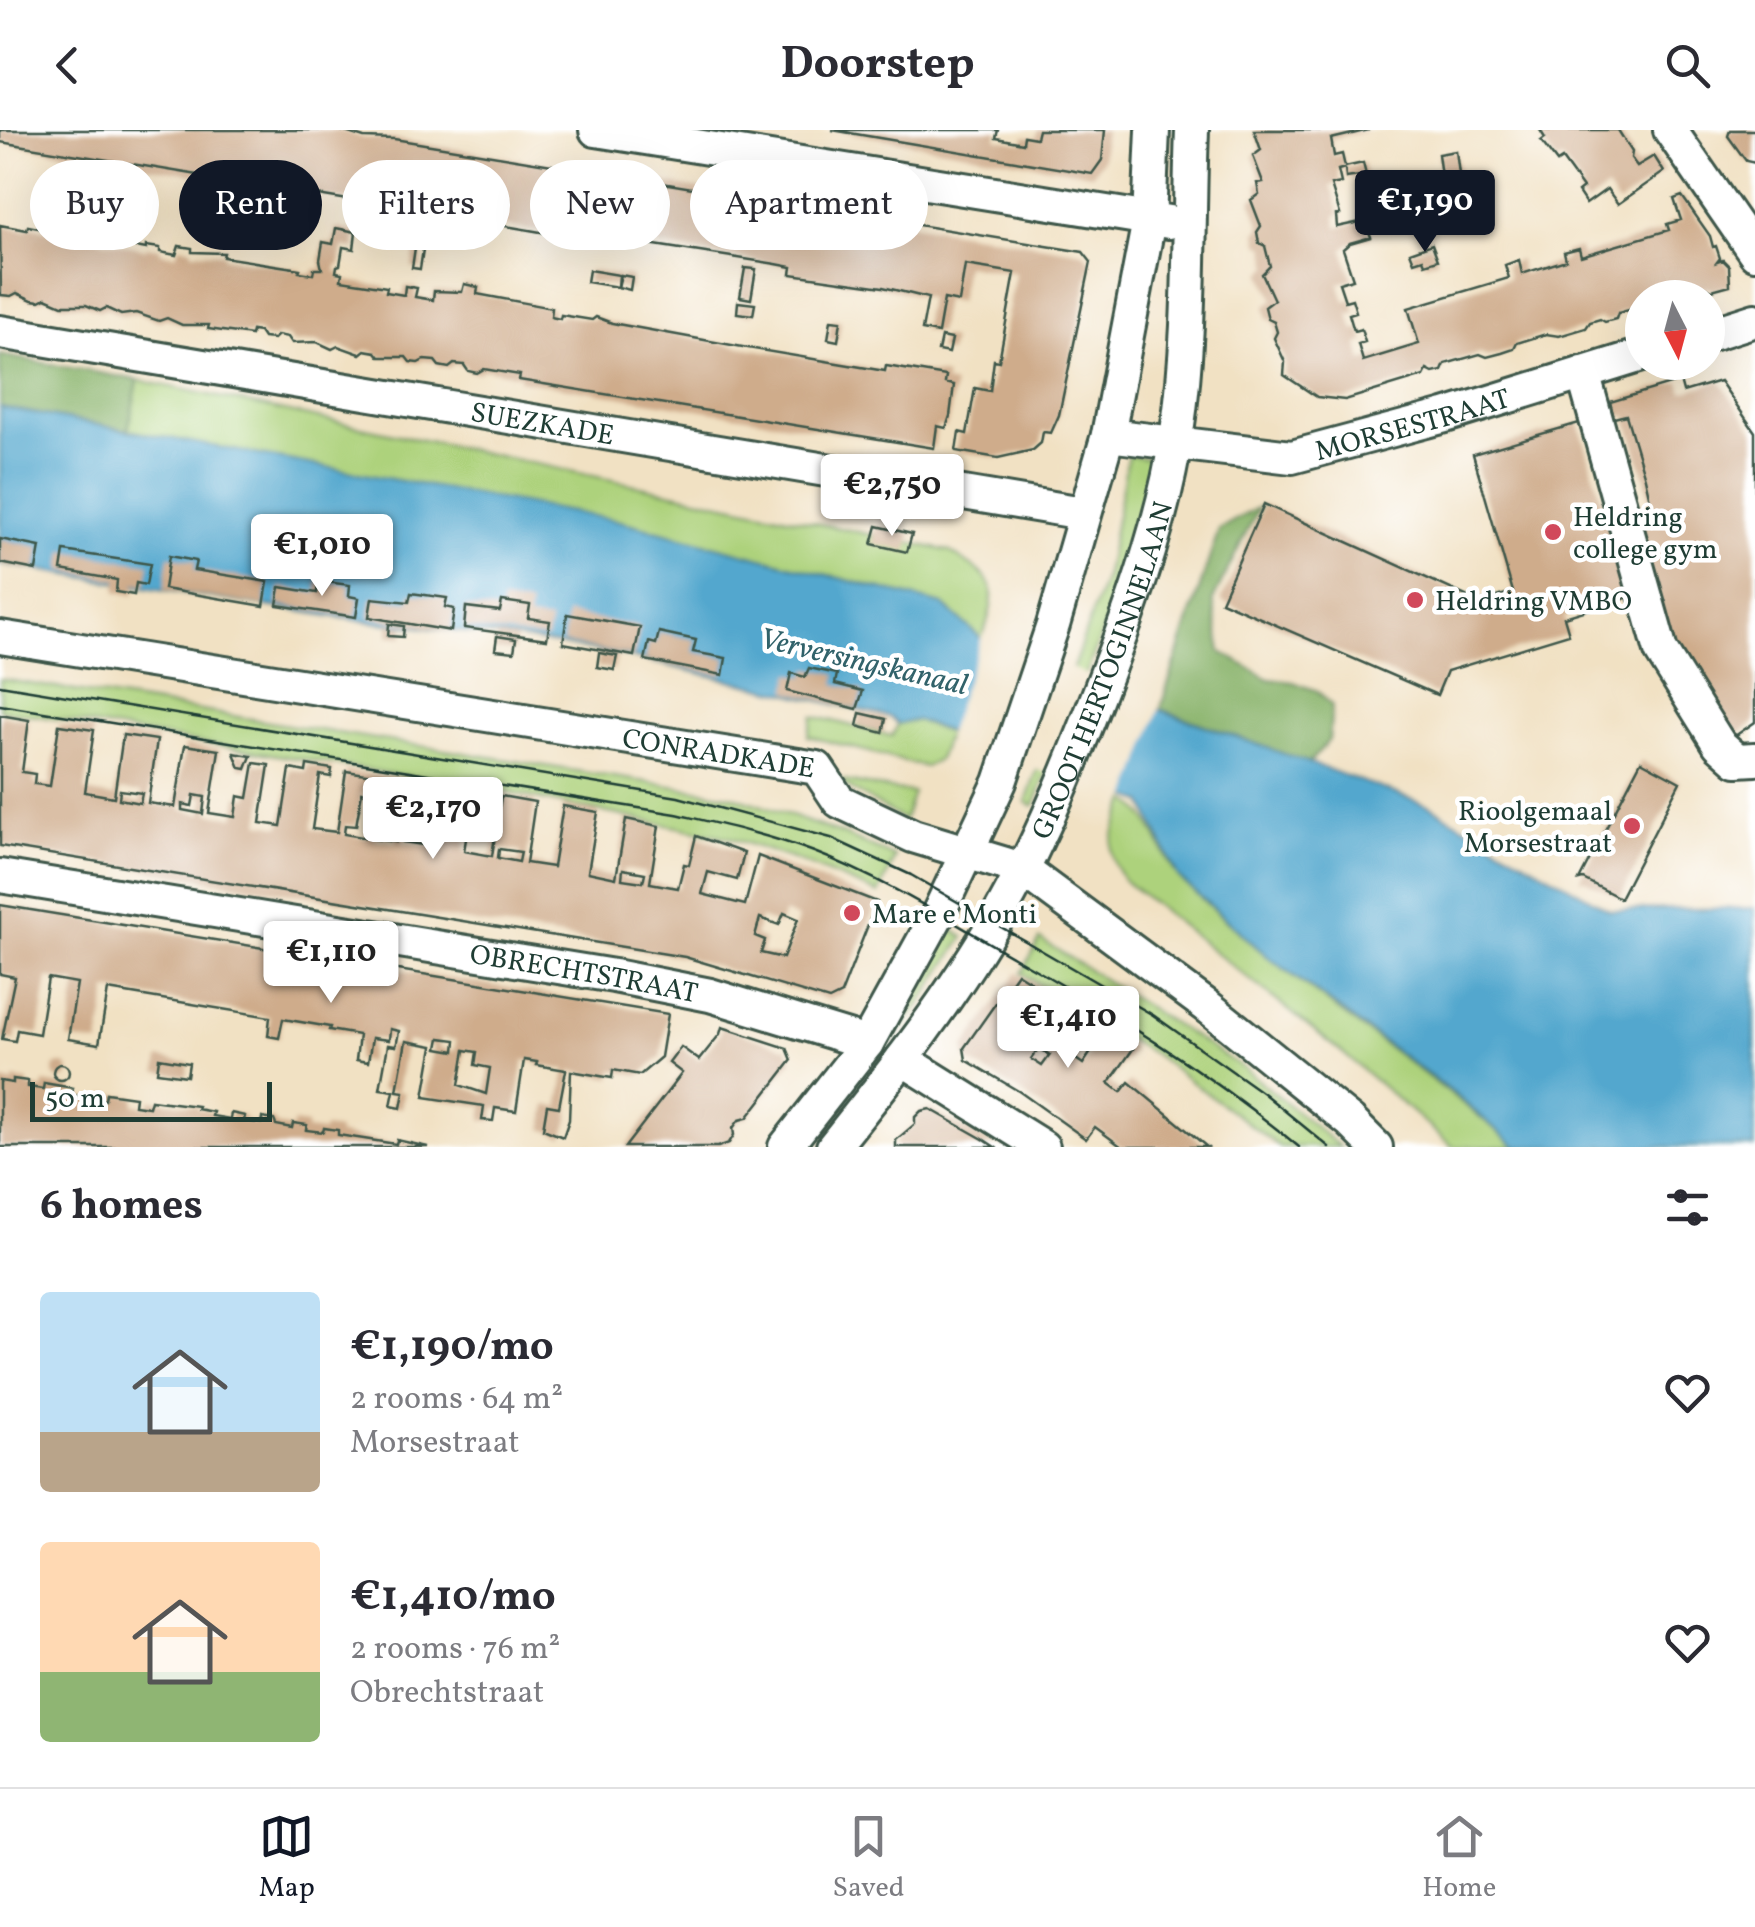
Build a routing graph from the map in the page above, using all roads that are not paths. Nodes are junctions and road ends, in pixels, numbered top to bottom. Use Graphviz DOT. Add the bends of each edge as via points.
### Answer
graph roads {
  1 [pos="596,130"];
  2 [pos="1153,130"];
  3 [pos="1192,130"];
  4 [pos="1670,130"];
  5 [pos="1149,220"];
  6 [pos="1188,224"];
  7 [pos="1755,253"];
  8 [pos="1755,320"];
  9 [pos="1725,330"];
  10 [pos="0,332"];
  11 [pos="1625,360"];
  12 [pos="1583,373"];
  13 [pos="1108,435"];
  14 [pos="1175,443"];
  15 [pos="1084,513"];
  16 [pos="0,637"];
  17 [pos="1755,758"];
  18 [pos="968,851"];
  19 [pos="1022,869"];
  20 [pos="0,876"];
  21 [pos="867,1043"];
  22 [pos="902,1059"];
  23 [pos="786,1147"];
  24 [pos="833,1147"];
  25 [pos="1042,1147"];
  26 [pos="1376,1147"];
  1 -- 5 [label="street"];
  2 -- 5 [label="street, GROOT HERTOGINNELAAN"];
  3 -- 6 [label="street, GROOT HERTOGINNELAAN"];
  4 -- 7 [label="street"];
  5 -- 6 [label="street"];
  5 -- 13 [label="street, GROOT HERTOGINNELAAN"];
  6 -- 14 [label="street, GROOT HERTOGINNELAAN" via="1184,377"];
  8 -- 9 [label="street"];
  10 -- 15 [label="street, SUEZKADE"];
  11 -- 12 [label="street, MORSESTRAAT"];
  12 -- 14 [label="street, MORSESTRAAT" via="1292,457"];
  12 -- 17 [label="street" via="1661,652 1719,744 1737,760"];
  13 -- 14 [label="street"];
  13 -- 15 [label="street, GROOT HERTOGINNELAAN"];
  14 -- 19 [label="street, GROOT HERTOGINNELAAN" via="1116,647"];
  15 -- 18 [label="street, GROOT HERTOGINNELAAN" via="1000,782"];
  16 -- 18 [label="street, CONRADKADE" via="817,768 839,801 913,836"];
  18 -- 19 [label="street, CONRADKADE"];
  18 -- 21 [label="street, GROOT HERTOGINNELAAN"];
  19 -- 22 [label="street, GROOT HERTOGINNELAAN"];
  19 -- 26 [label="street, CONRADKADE" via="1207,1006"];
  20 -- 21 [label="street, OBRECHTSTRAAT" via="614,976 710,995"];
  21 -- 23 [label="street, GROOT HERTOGINNELAAN"];
  22 -- 24 [label="street, GROOT HERTOGINNELAAN"];
  22 -- 25 [label="street"];
}
